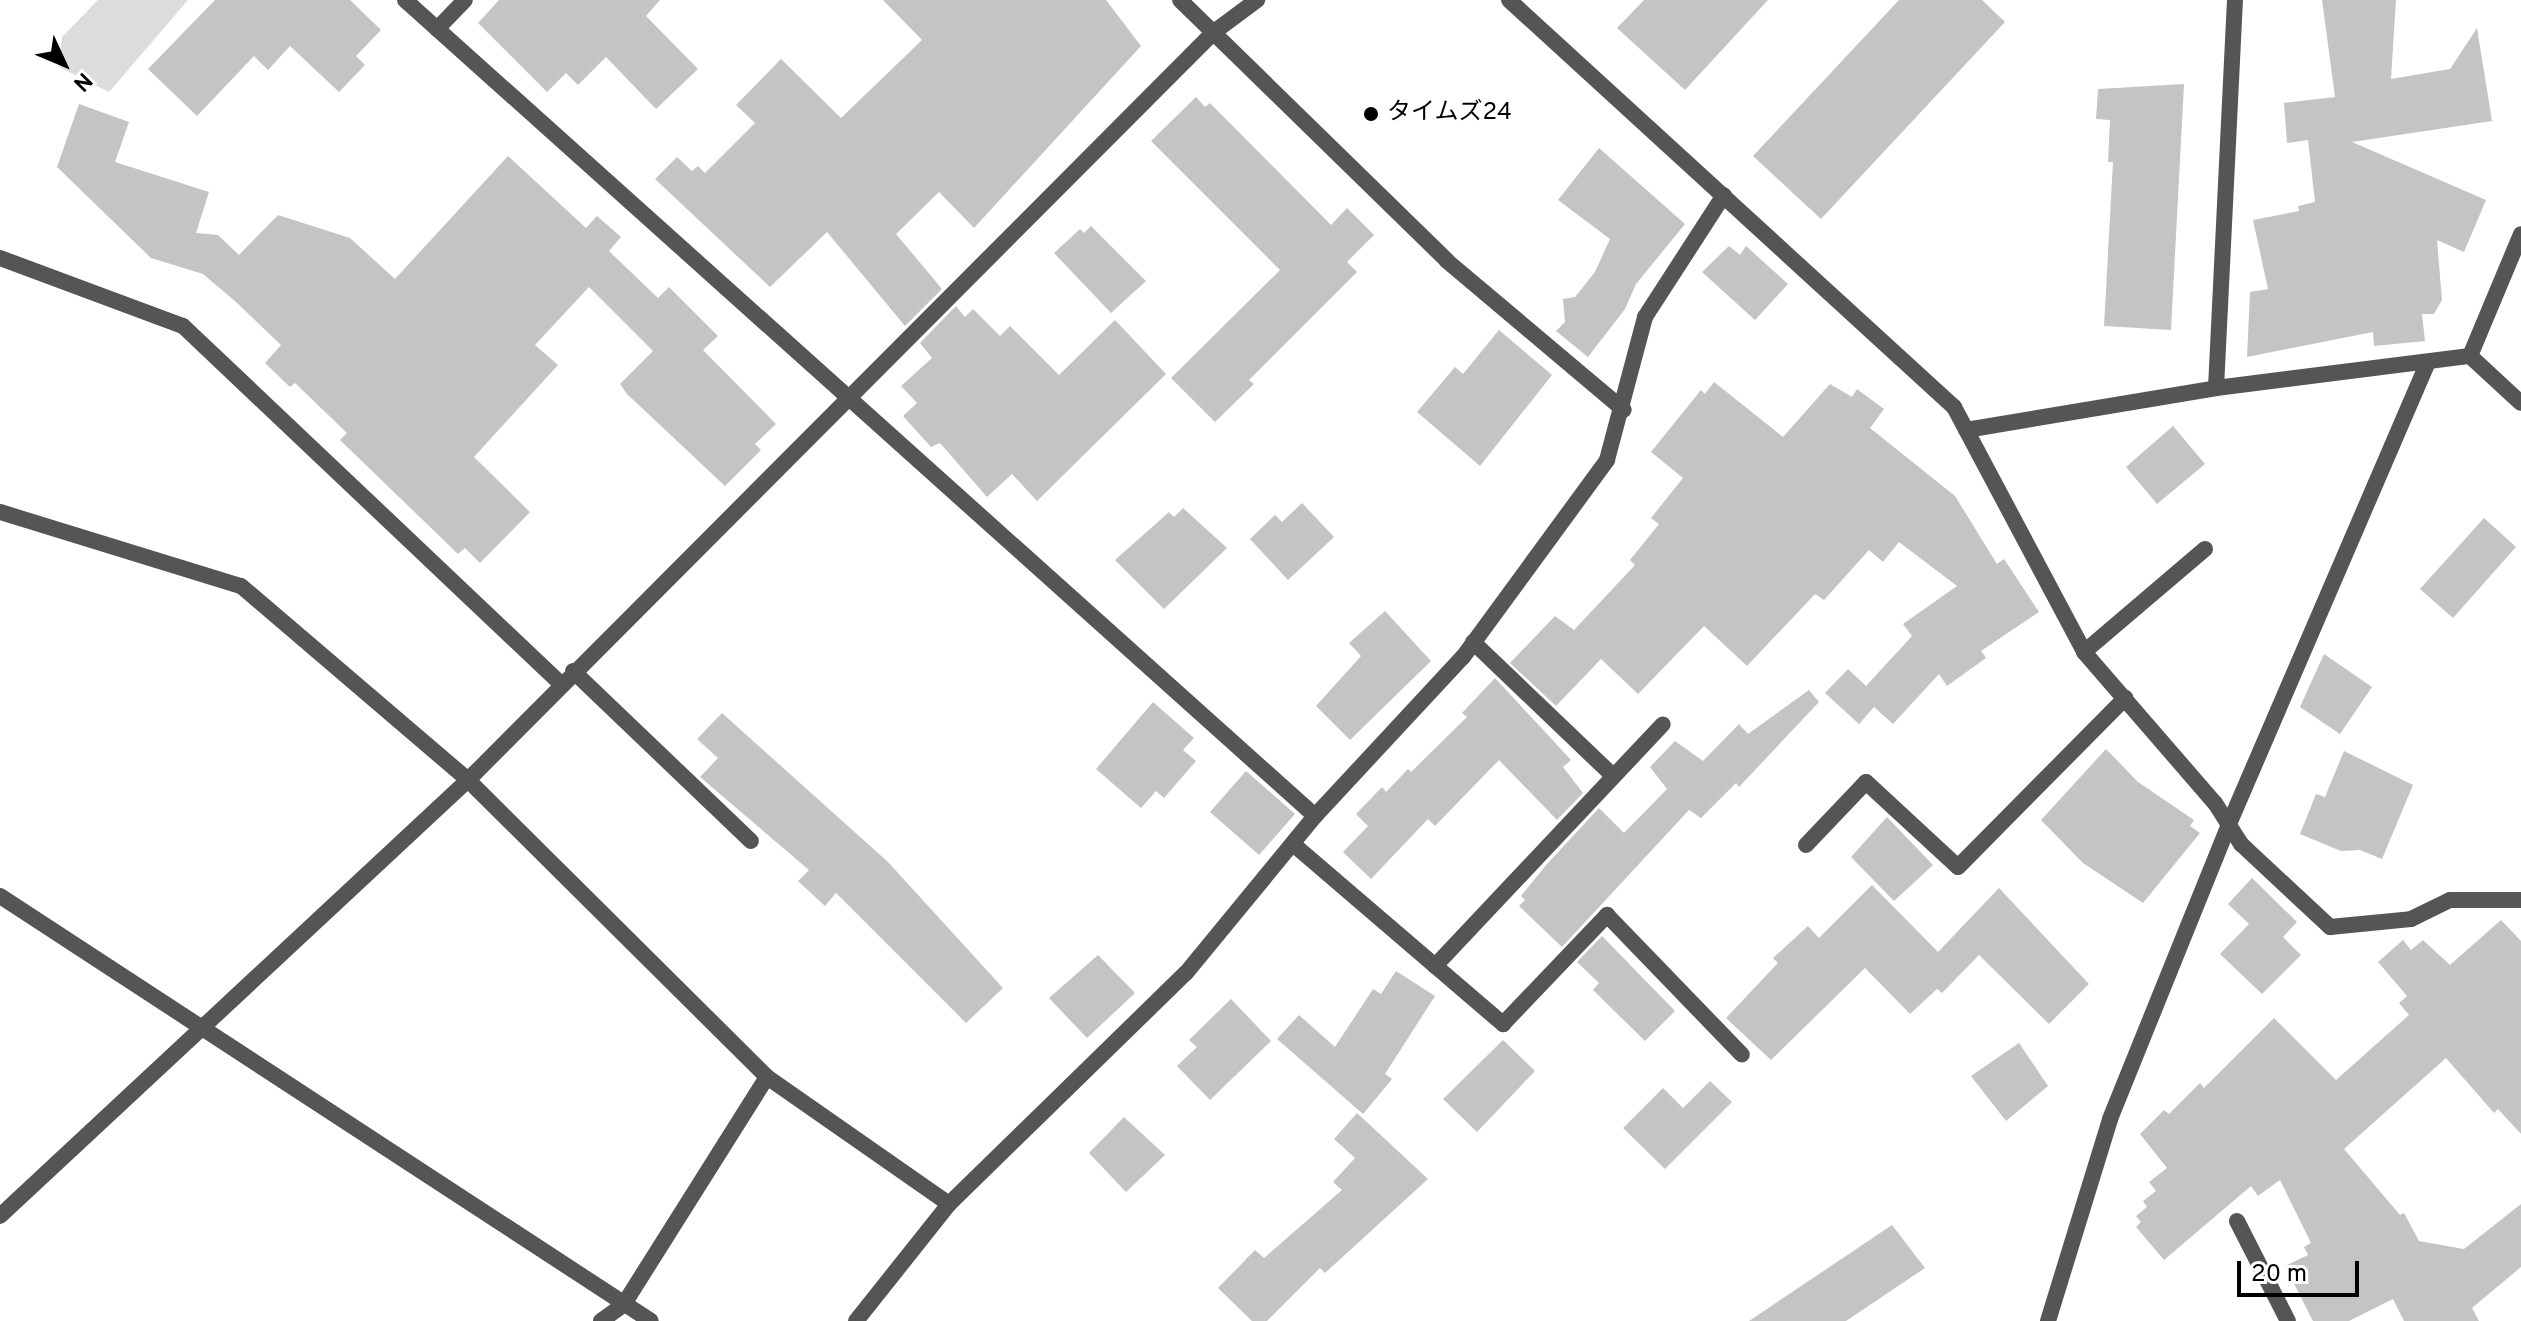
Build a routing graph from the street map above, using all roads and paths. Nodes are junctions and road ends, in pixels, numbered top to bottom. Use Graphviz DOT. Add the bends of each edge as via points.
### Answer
graph roads {
  1 [pos="405,0"];
  2 [pos="465,0"];
  3 [pos="1180,0"];
  4 [pos="1257,0"];
  5 [pos="1509,0"];
  6 [pos="2235,0"];
  7 [pos="437,29"];
  8 [pos="1214,32"];
  9 [pos="1724,195"];
  10 [pos="2521,234"];
  11 [pos="0,258"];
  12 [pos="2470,356"];
  13 [pos="2427,365"];
  14 [pos="2216,388"];
  15 [pos="850,399"];
  16 [pos="2521,403"];
  17 [pos="1624,410"];
  18 [pos="1966,430"];
  19 [pos="0,512"];
  20 [pos="2205,549"];
  21 [pos="1473,642"];
  22 [pos="2084,652"];
  23 [pos="573,671"];
  24 [pos="561,684"];
  25 [pos="2125,698"];
  26 [pos="1663,724"];
  27 [pos="1613,776"];
  28 [pos="468,780"];
  29 [pos="1315,816"];
  30 [pos="2229,824"];
  31 [pos="751,841"];
  32 [pos="1293,844"];
  33 [pos="1806,845"];
  34 [pos="0,896"];
  35 [pos="2521,900"];
  36 [pos="1435,966"];
  37 [pos="202,1028"];
  38 [pos="1742,1055"];
  39 [pos="767,1077"];
  40 [pos="949,1204"];
  41 [pos="0,1216"];
  42 [pos="2237,1221"];
  43 [pos="624,1304"];
  44 [pos="601,1321"];
  45 [pos="651,1321"];
  46 [pos="856,1321"];
  47 [pos="2048,1321"];
  48 [pos="2288,1321"];
  1 -- 7 [label="street"];
  2 -- 7 [label="street"];
  3 -- 8 [label="street"];
  4 -- 8 [label="street"];
  5 -- 9 [label="street"];
  6 -- 14 [label="street"];
  7 -- 15 [label="street"];
  8 -- 15 [label="street"];
  8 -- 17 [label="street" via="1447,261"];
  9 -- 17 [label="street" via="1645,317"];
  9 -- 18 [label="street" via="1954,407"];
  10 -- 12 [label="street"];
  11 -- 24 [label="street" via="183,326"];
  12 -- 13 [label="street"];
  12 -- 16 [label="street"];
  13 -- 14 [label="street"];
  13 -- 30 [label="street"];
  14 -- 18 [label="street"];
  15 -- 23 [label="street"];
  15 -- 29 [label="street"];
  17 -- 21 [label="street" via="1607,460"];
  18 -- 22 [label="street"];
  19 -- 28 [label="street" via="241,586"];
  20 -- 22 [label="street"];
  21 -- 27 [label="street"];
  21 -- 29 [label="street"];
  22 -- 25 [label="street"];
  23 -- 24 [label="street"];
  23 -- 31 [label="street"];
  24 -- 28 [label="street"];
  25 -- 30 [label="street"];
  25 -- 33 [label="street" via="1958,867 1866,782"];
  26 -- 27 [label="street"];
  27 -- 36 [label="street"];
  28 -- 37 [label="street"];
  28 -- 39 [label="street"];
  29 -- 32 [label="street"];
  30 -- 35 [label="street" via="2241,844 2330,927 2411,919 2450,900"];
  30 -- 47 [label="street" via="2110,1119"];
  32 -- 36 [label="street"];
  32 -- 40 [label="street" via="1186,973"];
  34 -- 37 [label="street"];
  36 -- 38 [label="street" via="1503,1024 1607,915"];
  37 -- 41 [label="street"];
  37 -- 43 [label="street"];
  39 -- 40 [label="street"];
  39 -- 43 [label="street"];
  40 -- 46 [label="street"];
  42 -- 48 [label="street"];
  43 -- 44 [label="street"];
  43 -- 45 [label="street"];
}
